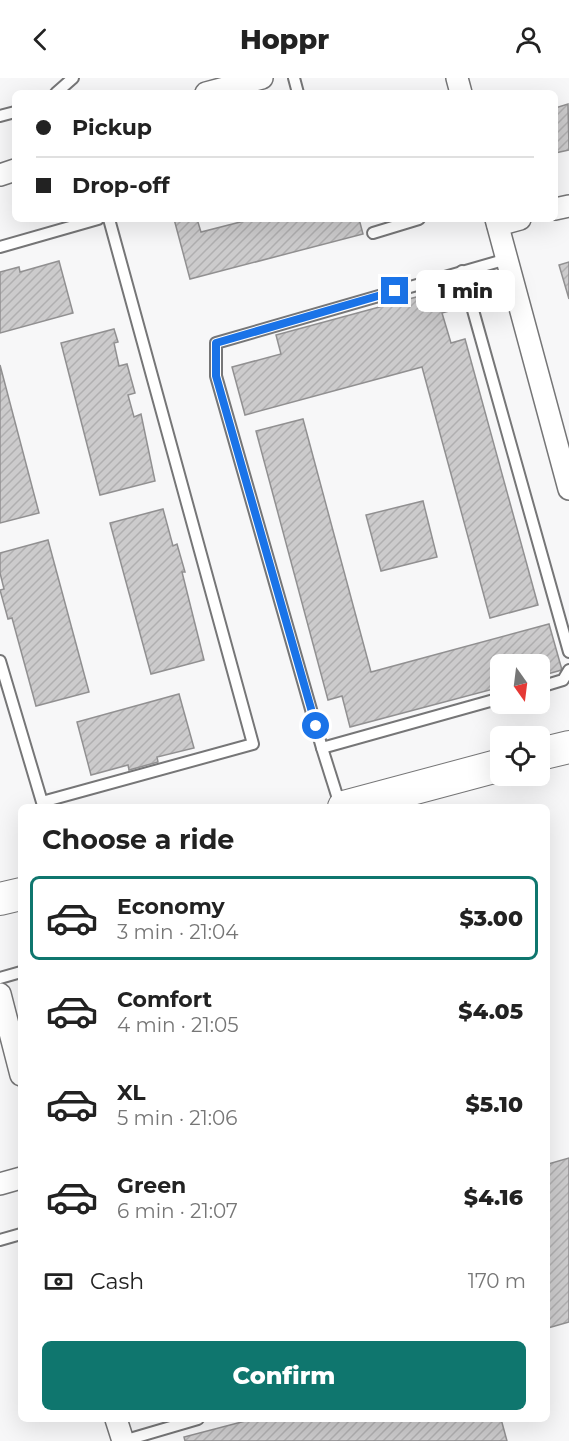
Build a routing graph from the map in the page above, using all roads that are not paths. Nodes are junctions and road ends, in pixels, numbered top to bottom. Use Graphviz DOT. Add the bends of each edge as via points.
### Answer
graph roads {
  1 [pos="74,78"];
  2 [pos="262,78"];
  3 [pos="60,90"];
  4 [pos="223,90"];
  5 [pos="88,222"];
  6 [pos="110,222"];
  7 [pos="409,222"];
  8 [pos="497,222"];
  9 [pos="373,233"];
  10 [pos="0,247"];
  11 [pos="507,259"];
  12 [pos="462,271"];
  13 [pos="568,477"];
  14 [pos="569,652"];
  15 [pos="0,661"];
  16 [pos="569,670"];
  17 [pos="550,684"];
  18 [pos="490,701"];
  19 [pos="569,747"];
  20 [pos="322,748"];
  21 [pos="550,752"];
  22 [pos="490,768"];
  23 [pos="345,804"];
  24 [pos="357,804"];
  25 [pos="18,895"];
  26 [pos="0,899"];
  27 [pos="18,973"];
  28 [pos="0,978"];
  29 [pos="0,994"];
  30 [pos="18,1064"];
  31 [pos="18,1179"];
  32 [pos="0,1184"];
  33 [pos="18,1235"];
  34 [pos="0,1240"];
  35 [pos="117,1422"];
  36 [pos="187,1422"];
  37 [pos="123,1441"];
  1 -- 3 [label="lane"];
  2 -- 4 [label="street"];
  5 -- 10 [label="lane"];
  6 -- 15 [label="lane" via="253,744 42,802"];
  7 -- 9 [label="lane"];
  8 -- 11 [label="street"];
  11 -- 12 [label="lane"];
  11 -- 13 [label="street"];
  12 -- 14 [label="lane"];
  12 -- 20 [label="lane" via="216,343 216,376"];
  16 -- 17 [label="lane" via="563,680"];
  18 -- 20 [label="lane"];
  19 -- 21 [label="main road"];
  20 -- 23 [label="lane"];
  22 -- 24 [label="main road"];
  25 -- 26 [label="main road"];
  27 -- 28 [label="lane"];
  29 -- 30 [label="street"];
  31 -- 32 [label="street"];
  33 -- 34 [label="lane"];
  35 -- 37 [label="street"];
  36 -- 37 [label="lane"];
}
